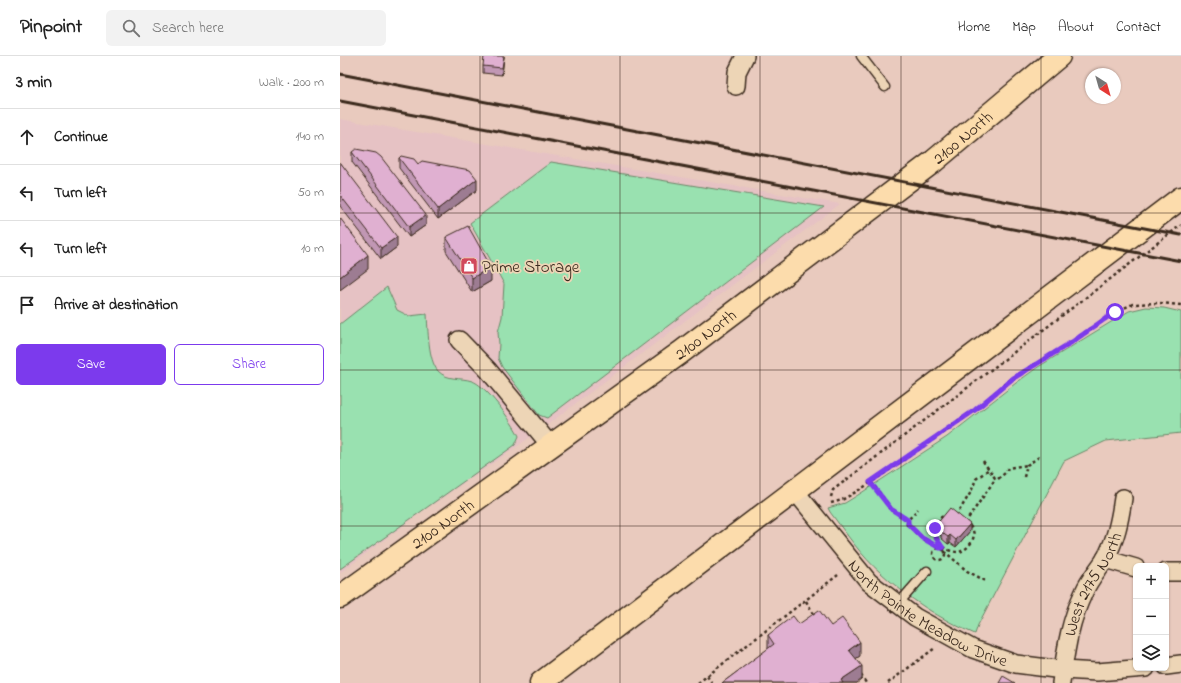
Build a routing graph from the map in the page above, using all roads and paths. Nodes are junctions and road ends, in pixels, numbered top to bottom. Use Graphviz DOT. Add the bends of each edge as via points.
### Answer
graph roads {
  1 [pos="745,56"];
  2 [pos="861,56"];
  3 [pos="1059,56"];
  4 [pos="736,86"];
  5 [pos="885,87"];
  6 [pos="1181,198"];
  7 [pos="1181,225"];
  8 [pos="1181,305"];
  9 [pos="459,340"];
  10 [pos="551,446"];
  11 [pos="1039,457"];
  12 [pos="983,461"];
  13 [pos="1027,465"];
  14 [pos="989,470"];
  15 [pos="1024,477"];
  16 [pos="996,478"];
  17 [pos="870,482"];
  18 [pos="795,491"];
  19 [pos="831,497"];
  20 [pos="1124,498"];
  21 [pos="831,502"];
  22 [pos="918,509"];
  23 [pos="956,516"];
  24 [pos="907,523"];
  25 [pos="965,523"];
  26 [pos="945,542"];
  27 [pos="942,549"];
  28 [pos="1105,559"];
  29 [pos="1133,567"];
  30 [pos="926,571"];
  31 [pos="1169,572"];
  32 [pos="1181,572"];
  33 [pos="838,575"];
  34 [pos="984,582"];
  35 [pos="340,597"];
  36 [pos="806,601"];
  37 [pos="898,604"];
  38 [pos="818,619"];
  39 [pos="935,648"];
  40 [pos="1181,664"];
  41 [pos="1169,666"];
  42 [pos="1133,669"];
  43 [pos="859,672"];
  44 [pos="707,676"];
  45 [pos="1062,676"];
  46 [pos="541,683"];
  47 [pos="698,683"];
  48 [pos="712,683"];
  49 [pos="866,683"];
  50 [pos="888,683"];
  1 -- 4 [label="street" via="737,72"];
  2 -- 5 [label="lane"];
  3 -- 10 [label="highway, 2100 North" via="934,161 680,353"];
  6 -- 18 [label="highway"];
  7 -- 19 [label="path" via="833,490"];
  8 -- 17 [label="path" via="1133,304 1115,312 1012,379 975,410"];
  9 -- 10 [label="street" via="488,370"];
  10 -- 35 [label="highway, 2100 North"];
  11 -- 13 [label="path"];
  12 -- 14 [label="path"];
  13 -- 15 [label="path"];
  13 -- 16 [label="path" via="1008,468 998,479"];
  14 -- 16 [label="path"];
  14 -- 23 [label="path" via="976,478 971,492"];
  16 -- 25 [label="path"];
  17 -- 21 [label="path" via="842,500"];
  17 -- 24 [label="path" via="891,509"];
  18 -- 37 [label="street, North Pointe Meadow Drive" via="868,582"];
  18 -- 46 [label="highway"];
  20 -- 28 [label="street, West 2175 North" via="1115,538"];
  22 -- 24 [label="path"];
  23 -- 25 [label="path"];
  23 -- 27 [label="path" via="946,514 937,521 935,534"];
  24 -- 27 [label="path" via="922,538"];
  25 -- 27 [label="path" via="972,528 974,534 969,545 956,552"];
  26 -- 27 [label="path"];
  27 -- 27 [label="path" via="945,555 939,560 936,559 933,552 935,549"];
  27 -- 34 [label="path"];
  28 -- 29 [label="street"];
  28 -- 45 [label="street, West 2175 North" via="1093,574 1076,609 1066,643"];
  30 -- 37 [label="lane"];
  31 -- 32 [label="street"];
  33 -- 36 [label="path"];
  36 -- 38 [label="path"];
  36 -- 44 [label="path"];
  37 -- 45 [label="street, North Pointe Meadow Drive" via="915,617 973,649"];
  39 -- 50 [label="path"];
  40 -- 41 [label="street"];
  42 -- 45 [label="street, North Pointe Meadow Drive"];
  43 -- 49 [label="path"];
  44 -- 47 [label="path"];
  44 -- 48 [label="path"];
}
